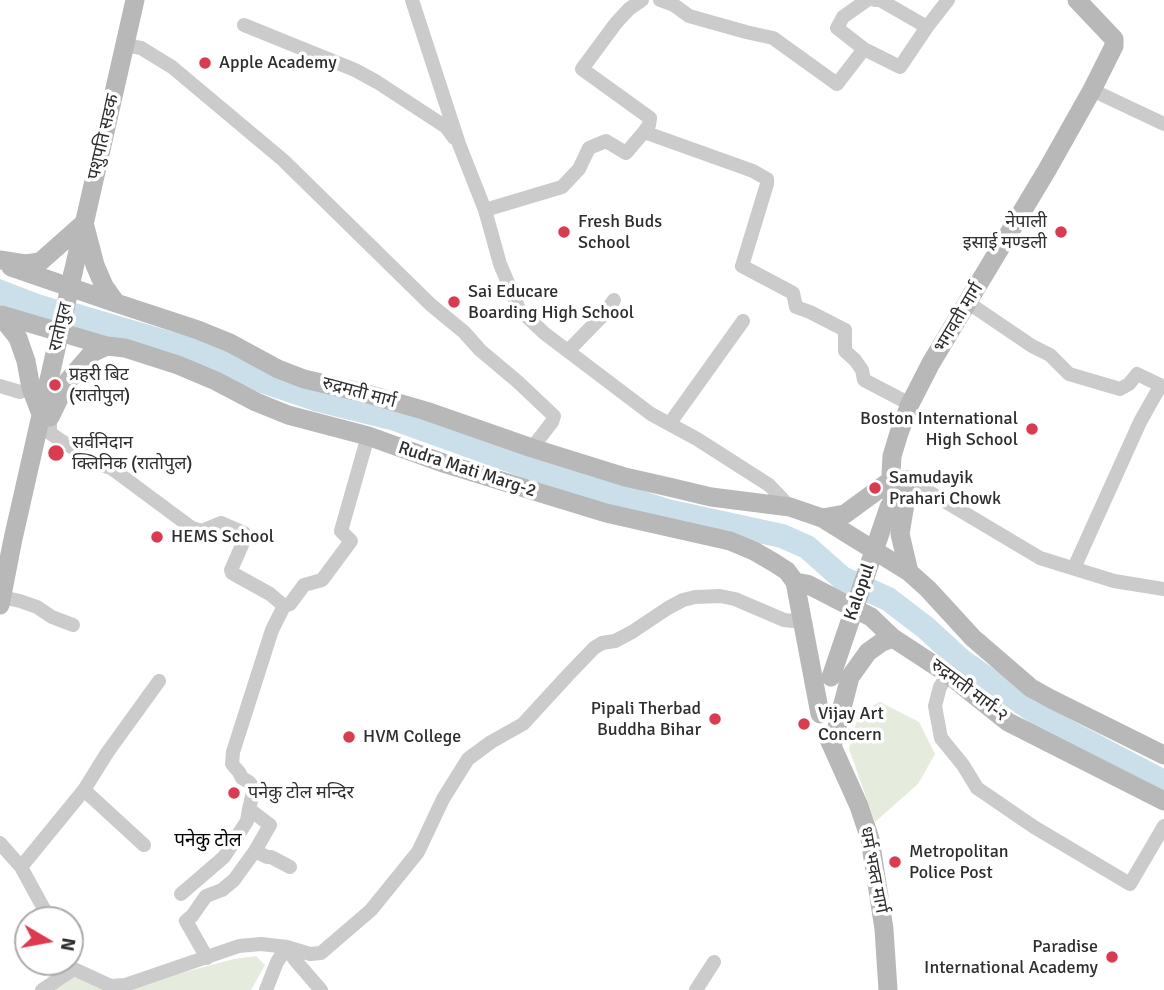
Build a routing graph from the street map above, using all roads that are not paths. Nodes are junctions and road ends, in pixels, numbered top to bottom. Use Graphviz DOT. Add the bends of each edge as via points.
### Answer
graph roads {
  1 [pos="135,0"];
  2 [pos="412,0"];
  3 [pos="642,0"];
  4 [pos="660,0"];
  5 [pos="867,0"];
  6 [pos="875,0"];
  7 [pos="948,0"];
  8 [pos="1077,0"];
  9 [pos="244,25"];
  10 [pos="927,27"];
  11 [pos="125,45"];
  12 [pos="864,49"];
  13 [pos="1092,90"];
  14 [pos="1164,124"];
  15 [pos="644,132"];
  16 [pos="459,144"];
  17 [pos="485,210"];
  18 [pos="84,223"];
  19 [pos="0,262"];
  20 [pos="73,273"];
  21 [pos="614,300"];
  22 [pos="116,303"];
  23 [pos="964,309"];
  24 [pos="1,315"];
  25 [pos="743,321"];
  26 [pos="107,346"];
  27 [pos="568,351"];
  28 [pos="40,384"];
  29 [pos="0,386"];
  30 [pos="1161,392"];
  31 [pos="910,404"];
  32 [pos="46,415"];
  33 [pos="670,424"];
  34 [pos="368,436"];
  35 [pos="532,448"];
  36 [pos="900,480"];
  37 [pos="790,507"];
  38 [pos="889,507"];
  39 [pos="822,518"];
  40 [pos="7,538"];
  41 [pos="1074,568"];
  42 [pos="909,572"];
  43 [pos="795,582"];
  44 [pos="1164,589"];
  45 [pos="1,601"];
  46 [pos="284,606"];
  47 [pos="802,622"];
  48 [pos="73,625"];
  49 [pos="892,638"];
  50 [pos="948,674"];
  51 [pos="159,681"];
  52 [pos="820,714"];
  53 [pos="832,746"];
  54 [pos="1164,755"];
  55 [pos="83,790"];
  56 [pos="1164,801"];
  57 [pos="249,809"];
  58 [pos="1164,826"];
  59 [pos="0,843"];
  60 [pos="144,845"];
  61 [pos="255,851"];
  62 [pos="21,867"];
  63 [pos="290,867"];
  64 [pos="181,894"];
  65 [pos="42,906"];
  66 [pos="287,947"];
  67 [pos="207,958"];
  68 [pos="715,962"];
  69 [pos="84,972"];
  70 [pos="58,976"];
  71 [pos="42,990"];
  72 [pos="266,990"];
  73 [pos="321,990"];
  74 [pos="696,990"];
  75 [pos="888,990"];
  1 -- 11 [label="street, पशुपति सडक"];
  2 -- 16 [label="street"];
  3 -- 15 [label="street" via="616,23 582,69 650,118"];
  4 -- 12 [label="street" via="689,16 773,38 838,84"];
  5 -- 12 [label="street" via="843,17 837,28"];
  6 -- 10 [label="street"];
  7 -- 10 [label="street"];
  8 -- 13 [label="street, भगवती मार्ग" via="1114,39"];
  9 -- 16 [label="street" via="377,82 446,127"];
  10 -- 12 [label="street" via="900,67"];
  11 -- 18 [label="street, पशुपति सडक"];
  11 -- 35 [label="street" via="141,48 172,67 283,160 431,305 554,416"];
  13 -- 14 [label="street"];
  13 -- 23 [label="street, भगवती मार्ग"];
  15 -- 17 [label="street" via="626,153 606,141 589,148 579,169 562,187"];
  15 -- 31 [label="street" via="766,179 741,266 793,293 796,307 845,330 845,351 862,370 864,380"];
  16 -- 17 [label="street"];
  17 -- 27 [label="street" via="519,309"];
  18 -- 19 [label="street" via="40,262"];
  18 -- 20 [label="street, पशुपति सडक"];
  18 -- 22 [label="street" via="94,264"];
  19 -- 22 [label="street, रुद्रमती मार्ग"];
  20 -- 28 [label="street, रातोपुल, bridge"];
  21 -- 27 [label="street"];
  22 -- 35 [label="street, रुद्रमती मार्ग" via="230,343 303,379 426,411"];
  23 -- 30 [label="street" via="973,306 1050,355 1069,374 1120,389 1137,374 1163,386"];
  23 -- 31 [label="street, भगवती मार्ग"];
  24 -- 26 [label="street, Rudra Mati Marg-2"];
  24 -- 28 [label="street"];
  25 -- 33 [label="street"];
  26 -- 32 [label="street" via="81,364"];
  26 -- 34 [label="street, Rudra Mati Marg-2" via="178,365 288,415"];
  27 -- 33 [label="street"];
  28 -- 29 [label="street" via="20,392"];
  28 -- 32 [label="street, रातोपुल"];
  30 -- 41 [label="street" via="1140,422"];
  31 -- 36 [label="street, भगवती मार्ग" via="892,456"];
  32 -- 40 [label="street"];
  32 -- 46 [label="street" via="50,433 111,468 192,528 202,531 221,523 244,533 232,573"];
  33 -- 37 [label="street" via="769,485"];
  34 -- 43 [label="street, Rudra Mati Marg-2" via="606,513 730,541 773,562"];
  34 -- 46 [label="street" via="341,531 351,541 323,580 304,585"];
  35 -- 37 [label="street, रुद्रमती मार्ग" via="669,488"];
  36 -- 38 [label="street, भगवती मार्ग"];
  36 -- 39 [label="street" via="845,514"];
  36 -- 41 [label="street" via="1040,558"];
  36 -- 42 [label="street" via="900,534"];
  37 -- 39 [label="street, रुद्रमती मार्ग"];
  38 -- 52 [label="street, Kalopul, bridge"];
  39 -- 42 [label="street, रुद्रमती मार्ग"];
  40 -- 45 [label="street"];
  41 -- 44 [label="street" via="1114,581"];
  42 -- 54 [label="street, रुद्रमती मार्ग" via="973,638 1031,688"];
  43 -- 47 [label="street"];
  43 -- 49 [label="street, Rudra Mati Marg-2" via="871,617"];
  45 -- 48 [label="street" via="20,601"];
  46 -- 57 [label="street" via="233,752 232,764 254,788"];
  47 -- 52 [label="street"];
  47 -- 66 [label="street" via="784,620 735,599 695,597 594,648 523,724 468,760 418,852 371,909 321,953"];
  49 -- 50 [label="street, रुद्रमती मार्ग-२"];
  49 -- 53 [label="street" via="868,652 849,677"];
  50 -- 56 [label="street, रुद्रमती मार्ग-२" via="1008,722"];
  50 -- 58 [label="street" via="935,706 941,738 977,788 1130,884"];
  51 -- 55 [label="street"];
  52 -- 53 [label="street, धर्म भक्त मार्ग"];
  53 -- 75 [label="street, धर्म भक्त मार्ग" via="870,839"];
  55 -- 60 [label="street"];
  55 -- 62 [label="street"];
  57 -- 61 [label="street" via="270,824"];
  57 -- 64 [label="street" via="247,821 224,857"];
  59 -- 62 [label="street"];
  61 -- 63 [label="street"];
  61 -- 67 [label="street" via="234,880 206,897 186,921"];
  62 -- 65 [label="street"];
  66 -- 67 [label="street" via="239,946"];
  66 -- 72 [label="street"];
  66 -- 73 [label="street"];
  67 -- 69 [label="street" via="117,986"];
  68 -- 74 [label="street"];
  70 -- 71 [label="street"];
}
